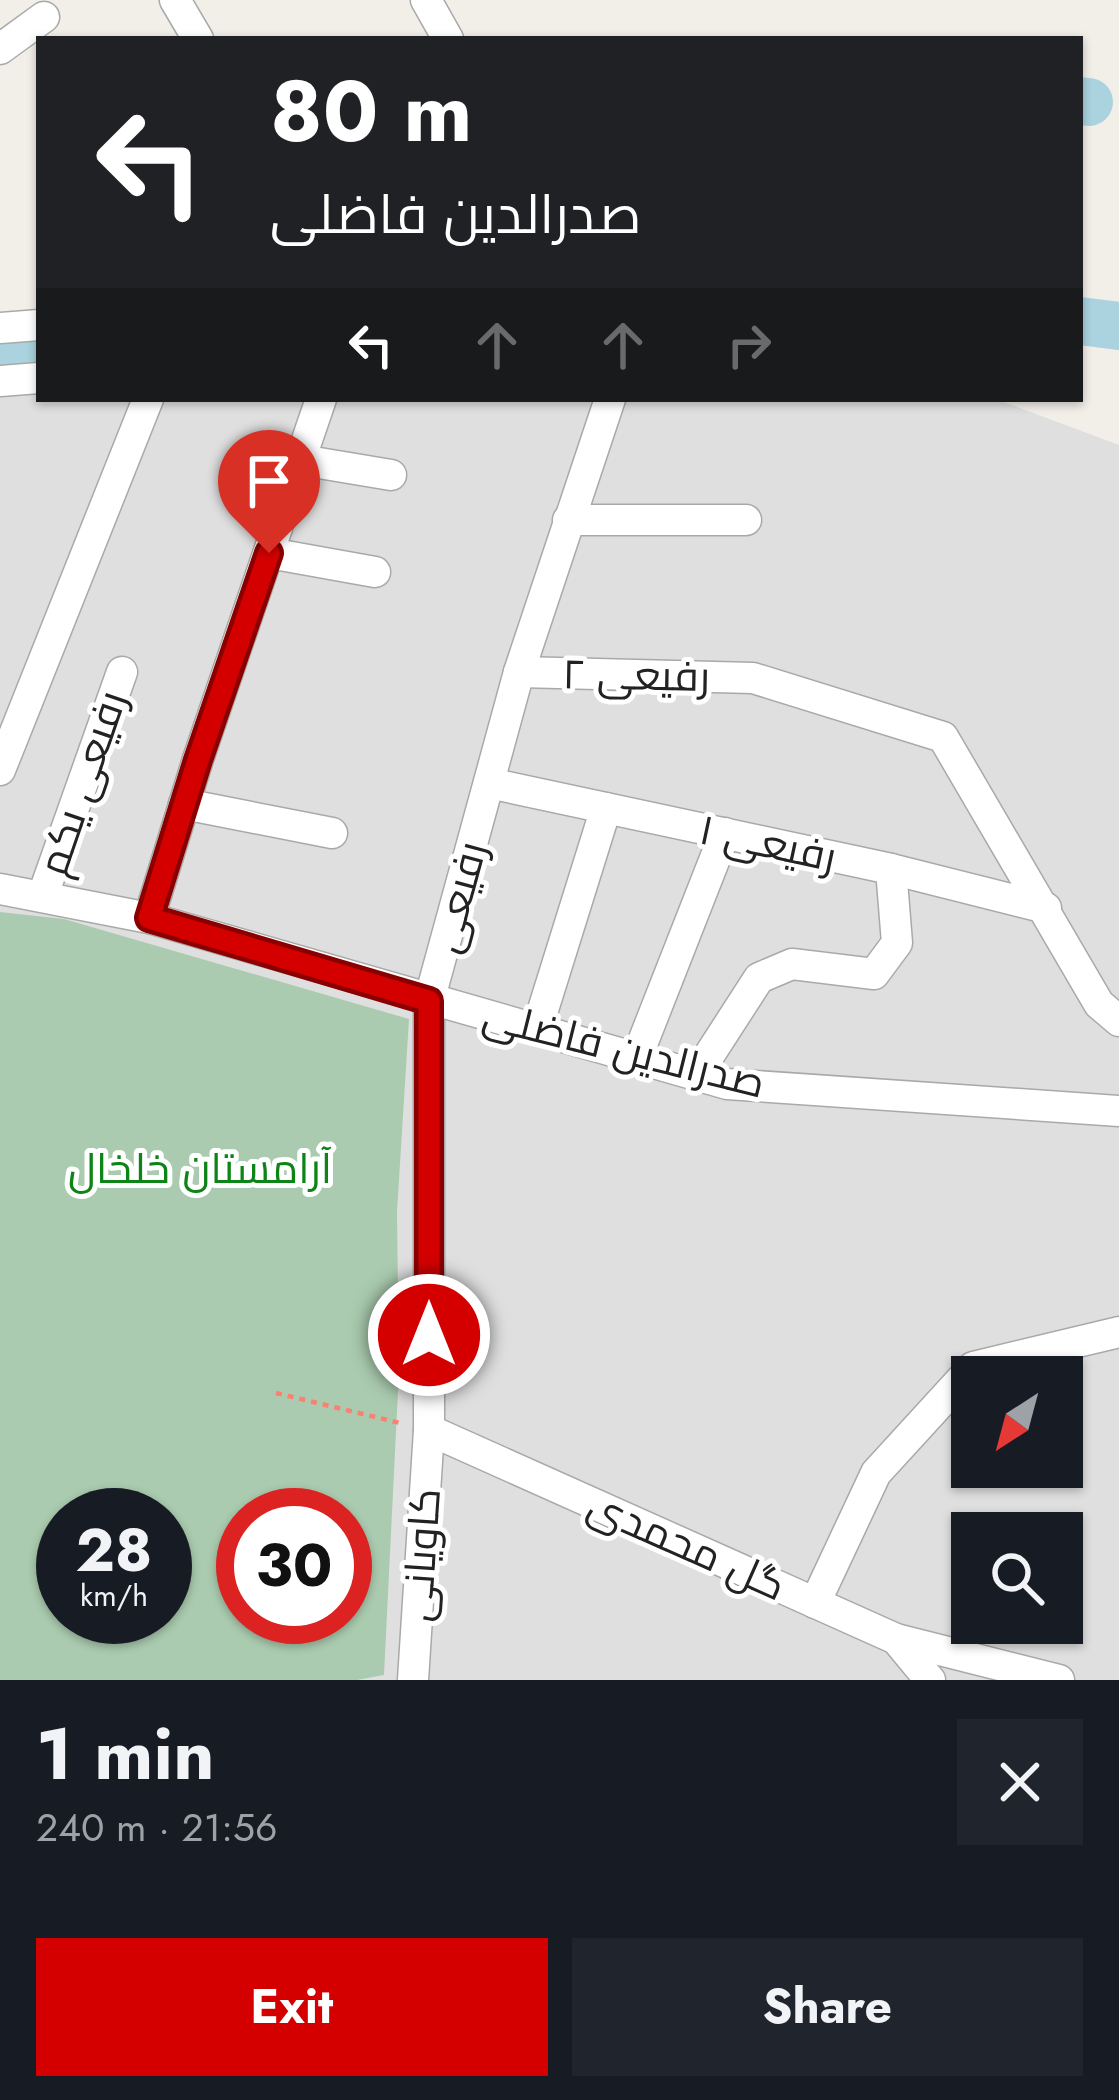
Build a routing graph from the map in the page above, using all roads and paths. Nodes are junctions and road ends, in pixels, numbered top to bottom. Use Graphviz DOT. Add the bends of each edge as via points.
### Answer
graph roads {
  1 [pos="175,0"];
  2 [pos="426,0"];
  3 [pos="45,19"];
  4 [pos="196,36"];
  5 [pos="446,36"];
  6 [pos="0,49"];
  7 [pos="36,326"];
  8 [pos="0,328"];
  9 [pos="36,378"];
  10 [pos="0,381"];
  11 [pos="147,402"];
  12 [pos="321,402"];
  13 [pos="609,402"];
  14 [pos="301,460"];
  15 [pos="391,475"];
  16 [pos="568,520"];
  17 [pos="746,520"];
  18 [pos="269,553"];
  19 [pos="375,572"];
  20 [pos="122,672"];
  21 [pos="519,672"];
  22 [pos="0,770"];
  23 [pos="489,783"];
  24 [pos="184,804"];
  25 [pos="606,808"];
  26 [pos="332,833"];
  27 [pos="725,833"];
  28 [pos="891,869"];
  29 [pos="0,889"];
  30 [pos="43,895"];
  31 [pos="1046,908"];
  32 [pos="149,918"];
  33 [pos="429,1001"];
  34 [pos="1119,1021"];
  35 [pos="537,1029"];
  36 [pos="637,1057"];
  37 [pos="697,1074"];
  38 [pos="1119,1111"];
  39 [pos="1119,1333"];
  40 [pos="276,1393"];
  41 [pos="429,1430"];
  42 [pos="815,1603"];
  43 [pos="896,1639"];
  44 [pos="413,1680"];
  45 [pos="930,1680"];
  46 [pos="1059,1680"];
  1 -- 4 [label="street"];
  2 -- 5 [label="street"];
  3 -- 6 [label="street"];
  7 -- 8 [label="street"];
  9 -- 10 [label="street"];
  11 -- 22 [label="street"];
  12 -- 14 [label="street"];
  13 -- 16 [label="street, رفیعی"];
  14 -- 15 [label="street"];
  14 -- 18 [label="street"];
  16 -- 17 [label="street"];
  16 -- 21 [label="street, رفیعی"];
  18 -- 19 [label="street"];
  18 -- 24 [label="street"];
  20 -- 30 [label="street, رفیعی یکم"];
  21 -- 23 [label="street, رفیعی"];
  21 -- 31 [label="street, رفیعی ۲" via="753,678 943,736"];
  23 -- 25 [label="street, رفیعی ۱"];
  23 -- 33 [label="street, رفیعی"];
  24 -- 26 [label="street"];
  24 -- 32 [label="street"];
  25 -- 27 [label="street, رفیعی ۱"];
  25 -- 35 [label="street"];
  27 -- 28 [label="street, رفیعی ۱"];
  27 -- 36 [label="street"];
  28 -- 31 [label="street, رفیعی ۱"];
  28 -- 37 [label="street" via="897,943 874,974 792,964 759,978"];
  29 -- 30 [label="street, صدرالدین فاضلی"];
  30 -- 32 [label="street, صدرالدین فاضلی"];
  31 -- 34 [label="street, رفیعی ۲" via="1099,1004"];
  32 -- 33 [label="street, صدرالدین فاضلی"];
  33 -- 35 [label="street, صدرالدین فاضلی"];
  33 -- 41 [label="street, رفیعی"];
  35 -- 36 [label="street, صدرالدین فاضلی"];
  36 -- 37 [label="street, صدرالدین فاضلی"];
  37 -- 38 [label="street, صدرالدین فاضلی" via="727,1084"];
  39 -- 42 [label="street" via="973,1367 876,1473"];
  40 -- 41 [label="path"];
  41 -- 42 [label="street, گل محمدی"];
  41 -- 44 [label="street, کاویانی"];
  42 -- 43 [label="street, گل محمدی"];
  43 -- 45 [label="street, گل محمدی"];
  43 -- 46 [label="street"];
}
